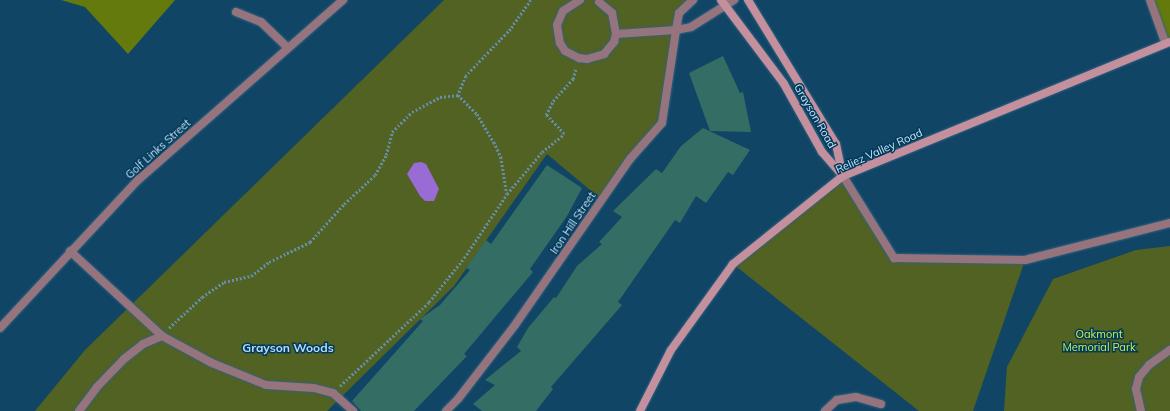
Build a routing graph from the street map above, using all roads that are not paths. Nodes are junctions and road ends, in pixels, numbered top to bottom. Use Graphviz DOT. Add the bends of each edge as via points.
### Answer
graph roads {
  1 [pos="343,0"];
  2 [pos="580,0"];
  3 [pos="694,0"];
  4 [pos="734,0"];
  5 [pos="748,0"];
  6 [pos="1150,0"];
  7 [pos="598,1"];
  8 [pos="723,3"];
  9 [pos="236,12"];
  10 [pos="676,30"];
  11 [pos="616,34"];
  12 [pos="1167,42"];
  13 [pos="288,48"];
  14 [pos="843,176"];
  15 [pos="1170,223"];
  16 [pos="70,251"];
  17 [pos="0,328"];
  18 [pos="162,336"];
  19 [pos="1170,350"];
  20 [pos="881,404"];
  21 [pos="79,411"];
  22 [pos="353,411"];
  23 [pos="446,411"];
  24 [pos="640,411"];
  25 [pos="825,411"];
  26 [pos="1141,411"];
  1 -- 13 [label="street, Golf Links Street"];
  2 -- 11 [label="street" via="563,11 557,25 560,43 566,50 579,58 587,59 604,54 614,42"];
  3 -- 10 [label="street, Iron Hill Street" via="679,13"];
  4 -- 8 [label="street"];
  5 -- 14 [label="main road, Grayson Road" via="836,144"];
  6 -- 12 [label="street"];
  7 -- 11 [label="street" via="612,14"];
  8 -- 10 [label="street" via="691,27"];
  8 -- 14 [label="main road, Grayson Road" via="784,84 822,152"];
  9 -- 13 [label="street" via="260,22"];
  10 -- 11 [label="street"];
  10 -- 23 [label="street, Iron Hill Street" via="662,123 630,159 515,325"];
  12 -- 14 [label="main road, Reliez Valley Road"];
  13 -- 16 [label="street, Golf Links Street" via="138,180"];
  14 -- 15 [label="street" via="894,258 1024,260"];
  14 -- 24 [label="main road, Reliez Valley Road" via="733,264 671,350"];
  16 -- 17 [label="street, Golf Links Street"];
  16 -- 18 [label="street"];
  18 -- 21 [label="street" via="143,344 124,359 97,387"];
  18 -- 22 [label="street" via="212,363 266,384 314,388 333,393"];
  19 -- 26 [label="street" via="1149,365 1139,377 1136,389"];
  20 -- 25 [label="street" via="856,397 837,400"];
}
